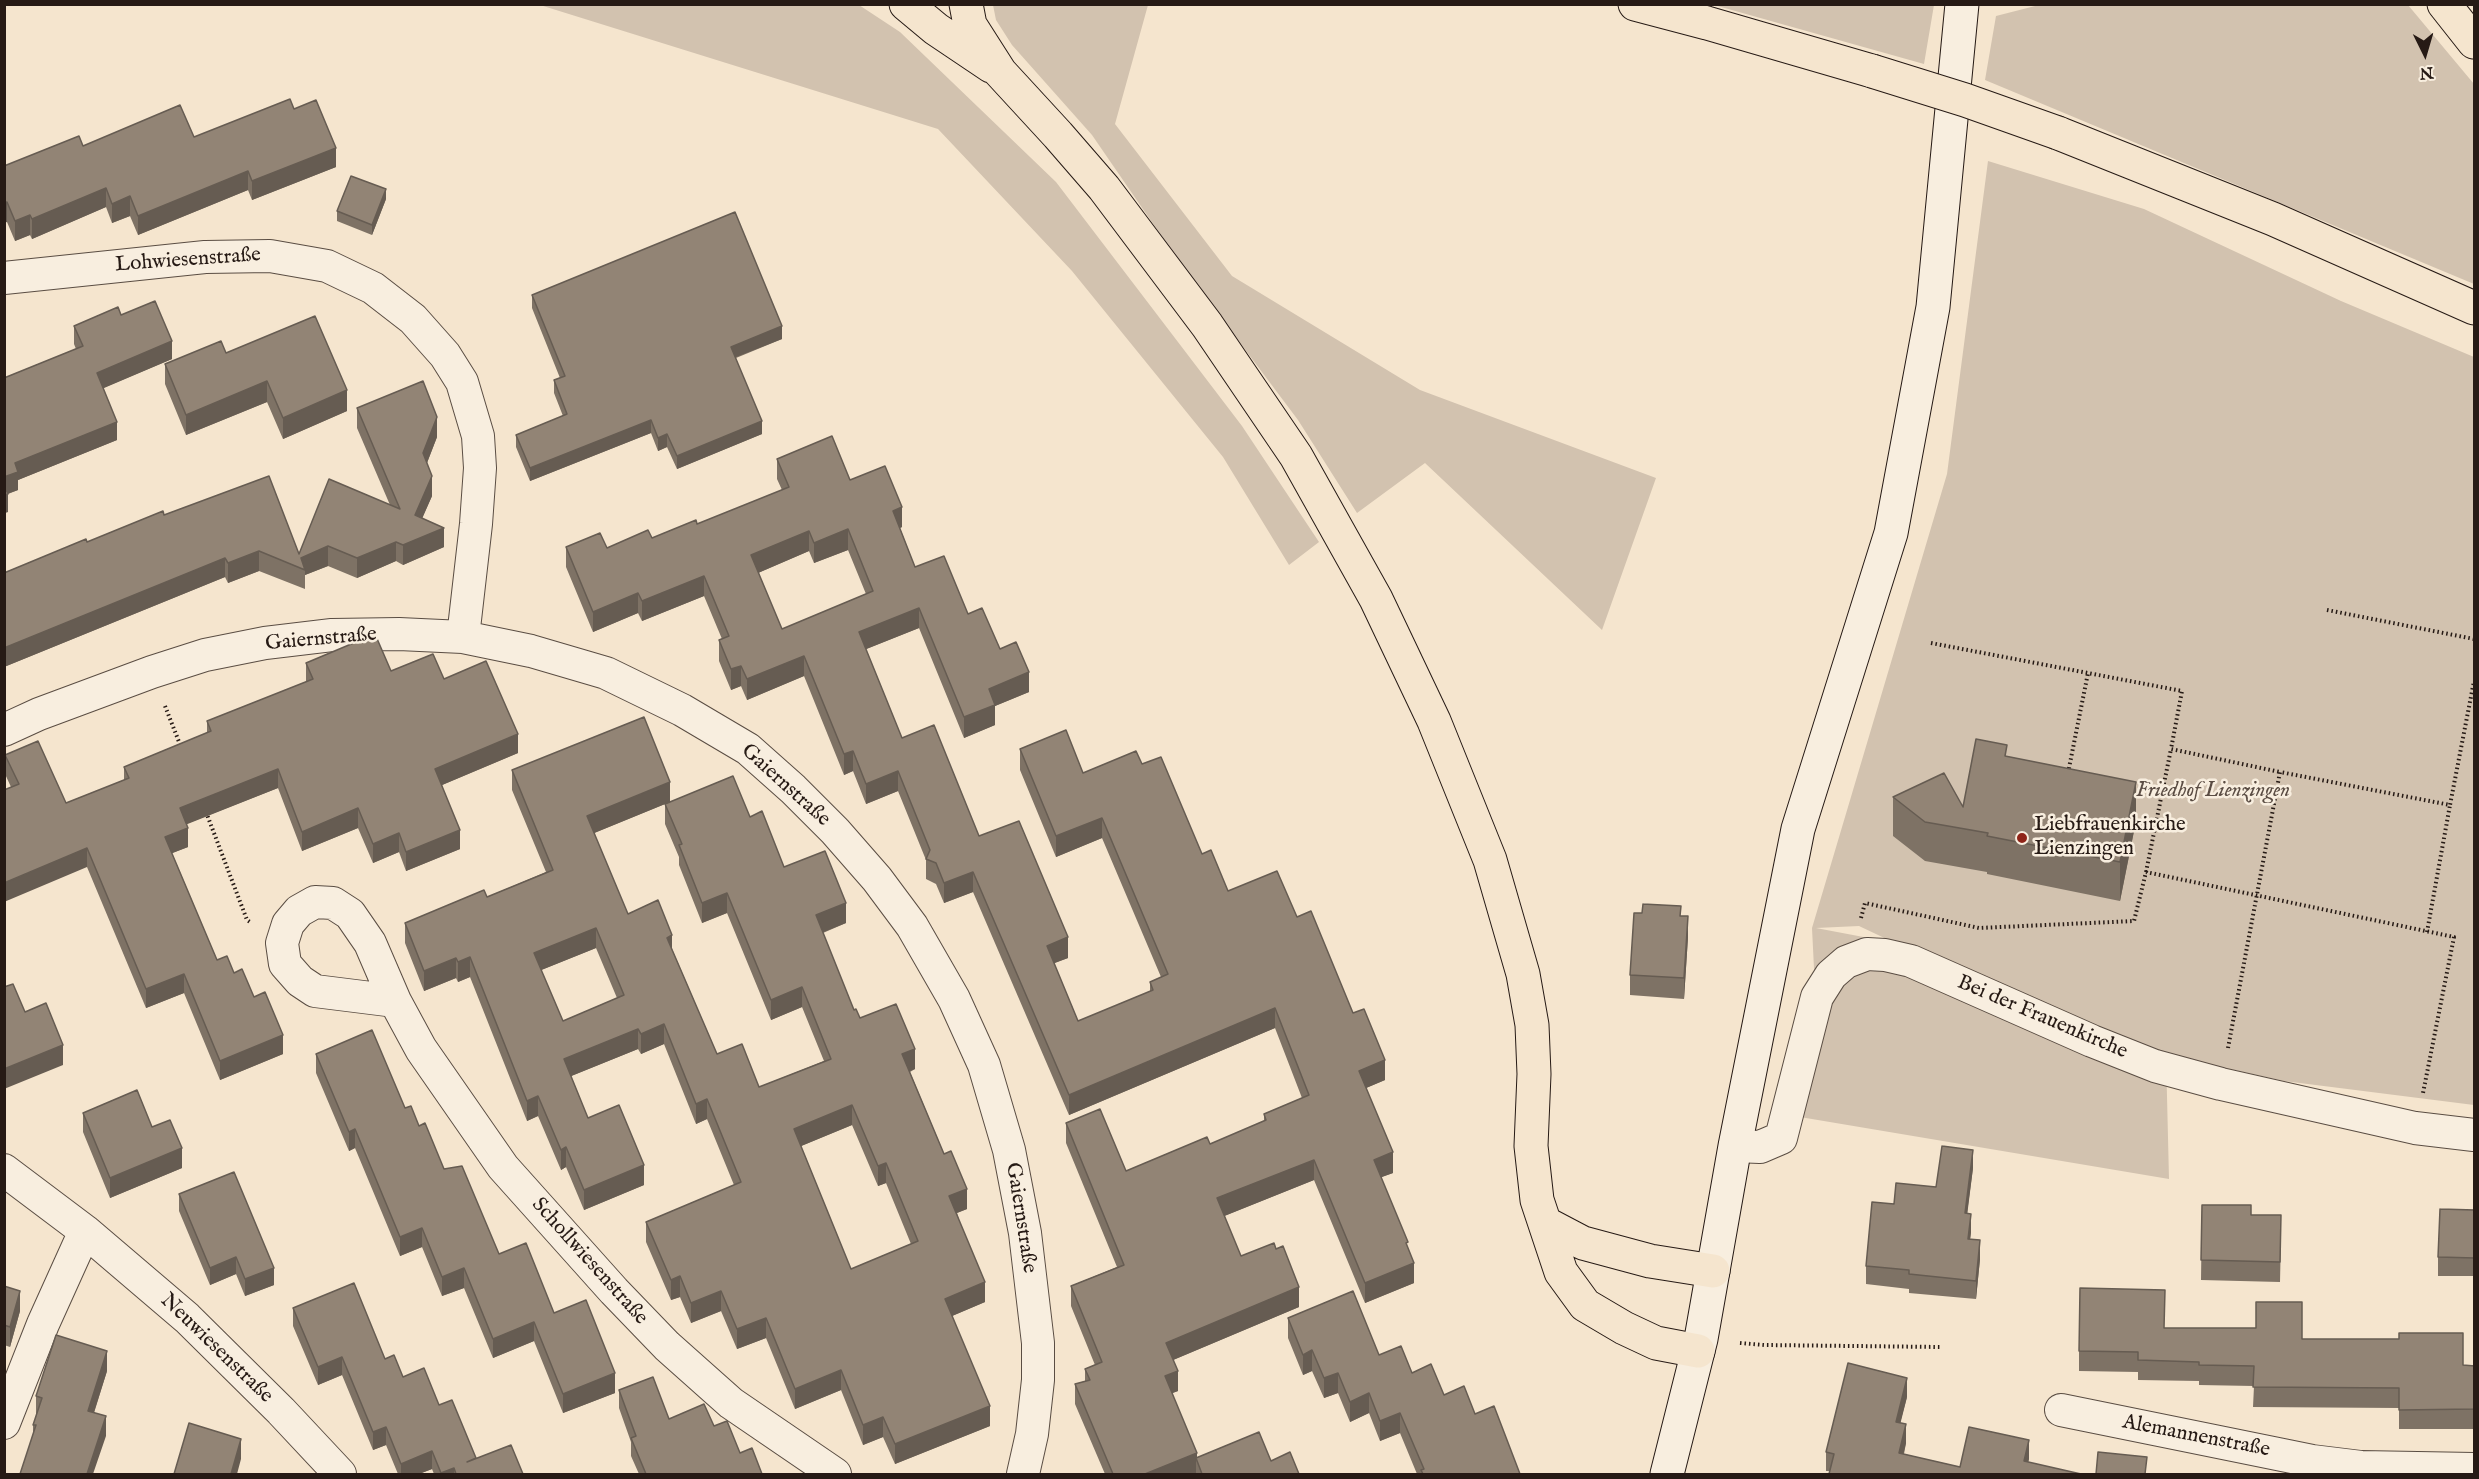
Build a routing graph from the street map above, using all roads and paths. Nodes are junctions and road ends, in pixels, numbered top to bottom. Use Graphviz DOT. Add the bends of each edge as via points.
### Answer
graph roads {
  1 [pos="906,4"];
  2 [pos="966,4"];
  3 [pos="1635,4"];
  4 [pos="1962,4"];
  5 [pos="2444,4"];
  6 [pos="2475,42"];
  7 [pos="1000,72"];
  8 [pos="4,278"];
  9 [pos="2475,308"];
  10 [pos="2327,610"];
  11 [pos="463,637"];
  12 [pos="2475,639"];
  13 [pos="1931,643"];
  14 [pos="152,672"];
  15 [pos="2088,673"];
  16 [pos="2475,681"];
  17 [pos="4,730"];
  18 [pos="2171,749"];
  19 [pos="185,758"];
  20 [pos="2280,772"];
  21 [pos="2068,775"];
  22 [pos="202,801"];
  23 [pos="2450,806"];
  24 [pos="2146,872"];
  25 [pos="2257,896"];
  26 [pos="2427,932"];
  27 [pos="282,943"];
  28 [pos="1846,962"];
  29 [pos="395,1001"];
  30 [pos="2221,1084"];
  31 [pos="2415,1128"];
  32 [pos="2475,1135"];
  33 [pos="1735,1146"];
  34 [pos="4,1170"];
  35 [pos="1545,1223"];
  36 [pos="85,1231"];
  37 [pos="1713,1271"];
  38 [pos="1699,1345"];
  39 [pos="1940,1347"];
  40 [pos="2061,1410"];
  41 [pos="4,1423"];
  42 [pos="2475,1469"];
  43 [pos="340,1474"];
  44 [pos="835,1474"];
  45 [pos="1023,1474"];
  46 [pos="1667,1474"];
  1 -- 7 [label="main road"];
  2 -- 7 [label="main road" via="970,25"];
  3 -- 9 [label="main road, bridge" via="1872,71 2058,133 2273,219"];
  4 -- 33 [label="main road" via="1933,307 1891,533 1798,828"];
  5 -- 6 [label="main road"];
  7 -- 35 [label="main road" via="1104,188 1207,325 1296,456 1376,599 1420,691 1490,860 1523,974 1532,1025 1531,1146 1537,1200"];
  8 -- 11 [label="street, Lohwiesenstraße" via="205,257 270,256 327,266 373,288 412,319 445,355 462,382 478,436 476,524"];
  10 -- 12 [label="path"];
  11 -- 14 [label="street, Gaiernstraße" via="333,635 265,643"];
  11 -- 45 [label="street, Gaiernstraße" via="531,651 606,673 682,710 748,749 835,831 912,926 954,999 984,1065 1009,1149 1025,1233 1038,1343 1032,1434"];
  13 -- 15 [label="path"];
  14 -- 17 [label="street, Gaiernstraße"];
  14 -- 19 [label="path"];
  15 -- 18 [label="path" via="2182,691"];
  15 -- 21 [label="path"];
  16 -- 23 [label="path"];
  18 -- 20 [label="path"];
  18 -- 24 [label="path"];
  20 -- 23 [label="path"];
  20 -- 25 [label="path"];
  22 -- 27 [label="path" via="247,920"];
  23 -- 26 [label="path"];
  24 -- 25 [label="path"];
  24 -- 28 [label="path" via="2134,921 1979,928 1865,903"];
  25 -- 26 [label="path"];
  25 -- 30 [label="path"];
  26 -- 31 [label="path" via="2454,938"];
  27 -- 29 [label="street" via="285,964 315,991"];
  27 -- 29 [label="street, Schollwiesenstraße" via="288,924 299,911 315,902 333,903 350,914 370,943"];
  28 -- 30 [label="street, Bei der Frauenkirche" via="1867,954 1911,961 2155,1066"];
  28 -- 33 [label="street" via="1831,975 1817,997 1781,1138 1760,1147"];
  29 -- 44 [label="street, Schollwiesenstraße" via="421,1049 503,1167 614,1291 730,1403"];
  30 -- 31 [label="street, Bei der Frauenkirche"];
  31 -- 32 [label="street, Bei der Frauenkirche"];
  33 -- 37 [label="main road"];
  34 -- 36 [label="street, Neuwiesenstraße"];
  35 -- 37 [label="main road" via="1583,1243"];
  35 -- 38 [label="main road" via="1561,1272 1586,1305 1656,1343"];
  36 -- 41 [label="street"];
  36 -- 43 [label="street, Neuwiesenstraße" via="186,1318"];
  37 -- 38 [label="main road"];
  38 -- 39 [label="path"];
  38 -- 46 [label="main road"];
  40 -- 42 [label="street, Alemannenstraße" via="2312,1461 2361,1467"];
}
